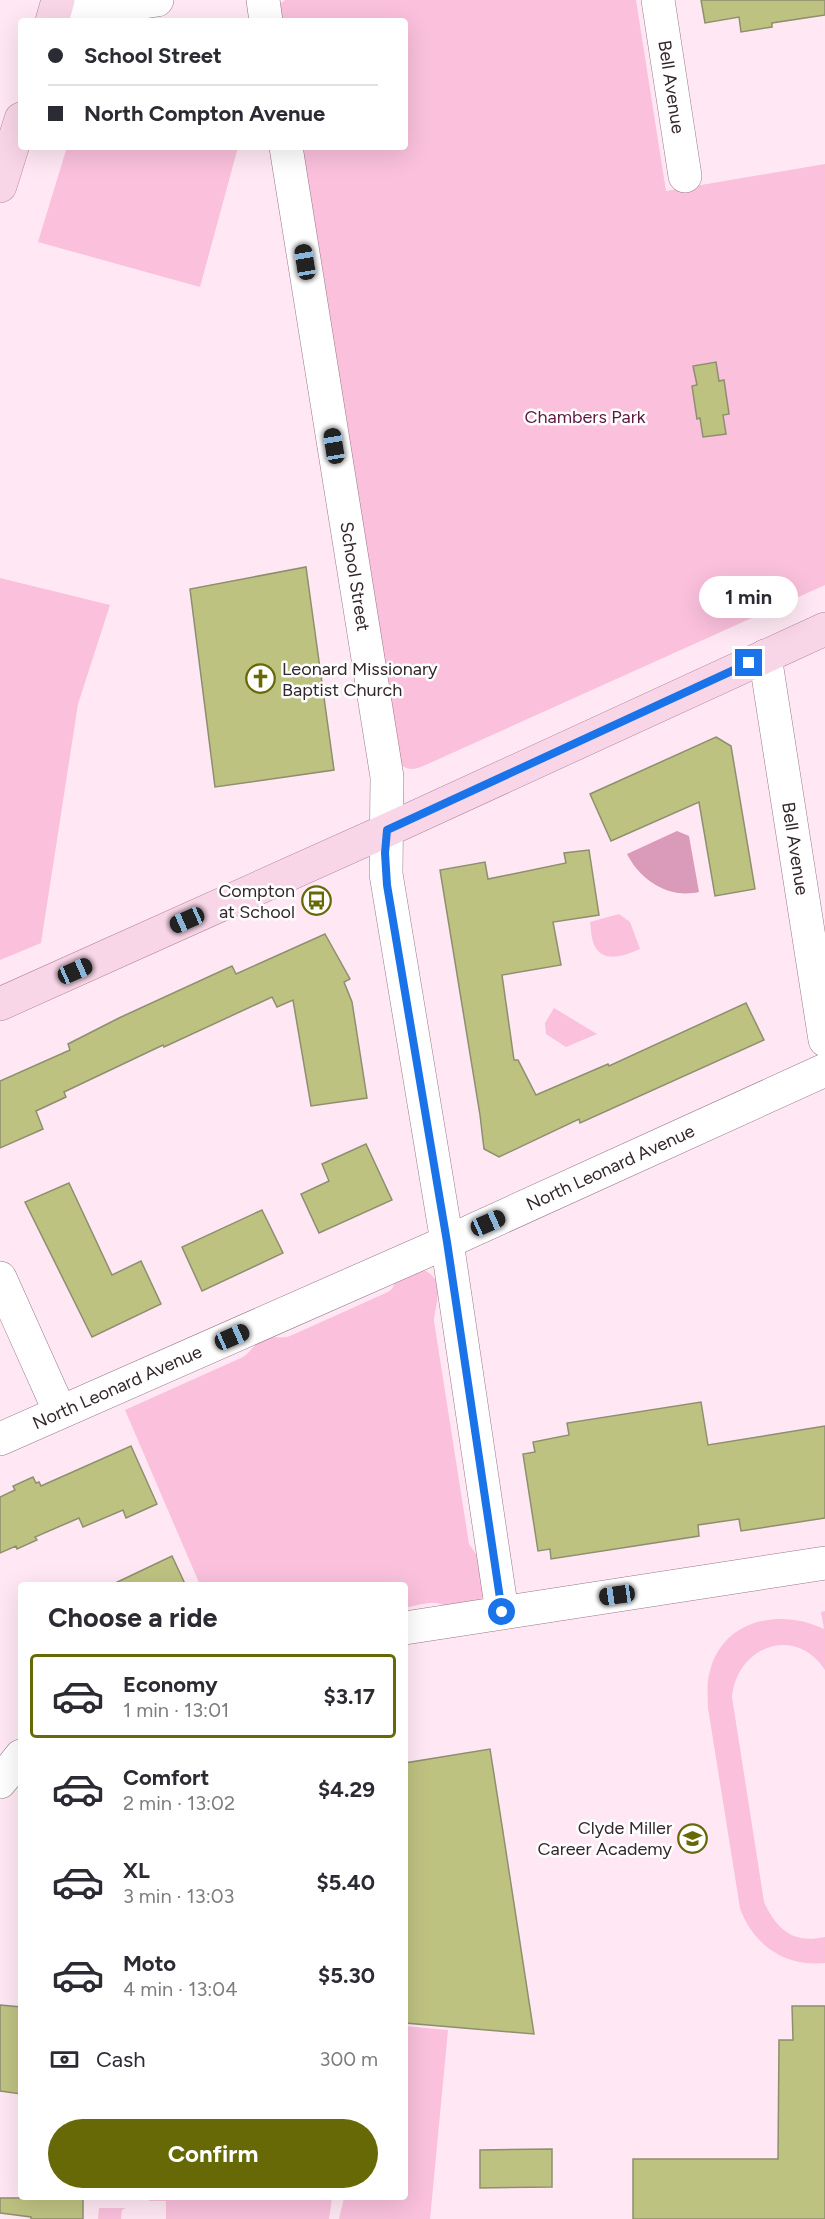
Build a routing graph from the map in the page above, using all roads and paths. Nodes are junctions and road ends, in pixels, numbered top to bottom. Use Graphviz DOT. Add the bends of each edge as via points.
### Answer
graph roads {
  1 [pos="157,0"];
  2 [pos="263,0"];
  3 [pos="658,0"];
  4 [pos="56,9"];
  5 [pos="266,18"];
  6 [pos="18,129"];
  7 [pos="286,150"];
  8 [pos="685,176"];
  9 [pos="0,186"];
  10 [pos="825,629"];
  11 [pos="765,656"];
  12 [pos="387,830"];
  13 [pos="0,1004"];
  14 [pos="825,1040"];
  15 [pos="825,1070"];
  16 [pos="447,1242"];
  17 [pos="0,1278"];
  18 [pos="60,1412"];
  19 [pos="0,1439"];
  20 [pos="825,1563"];
  21 [pos="502,1612"];
  22 [pos="408,1628"];
  23 [pos="18,1760"];
  24 [pos="0,1782"];
  1 -- 4 [label="street" via="110,8"];
  2 -- 5 [label="street"];
  3 -- 8 [label="street, Bell Avenue"];
  6 -- 9 [label="main road"];
  7 -- 12 [label="street, School Street" via="387,777"];
  10 -- 11 [label="main road"];
  11 -- 12 [label="main road"];
  11 -- 14 [label="street, Bell Avenue"];
  12 -- 13 [label="main road"];
  12 -- 16 [label="street, School Street" via="387,885"];
  15 -- 16 [label="street, North Leonard Avenue"];
  16 -- 18 [label="street, North Leonard Avenue"];
  16 -- 21 [label="street, School Street"];
  17 -- 18 [label="street"];
  18 -- 19 [label="street, North Leonard Avenue"];
  20 -- 21 [label="street"];
  21 -- 22 [label="street"];
  23 -- 24 [label="street"];
}
